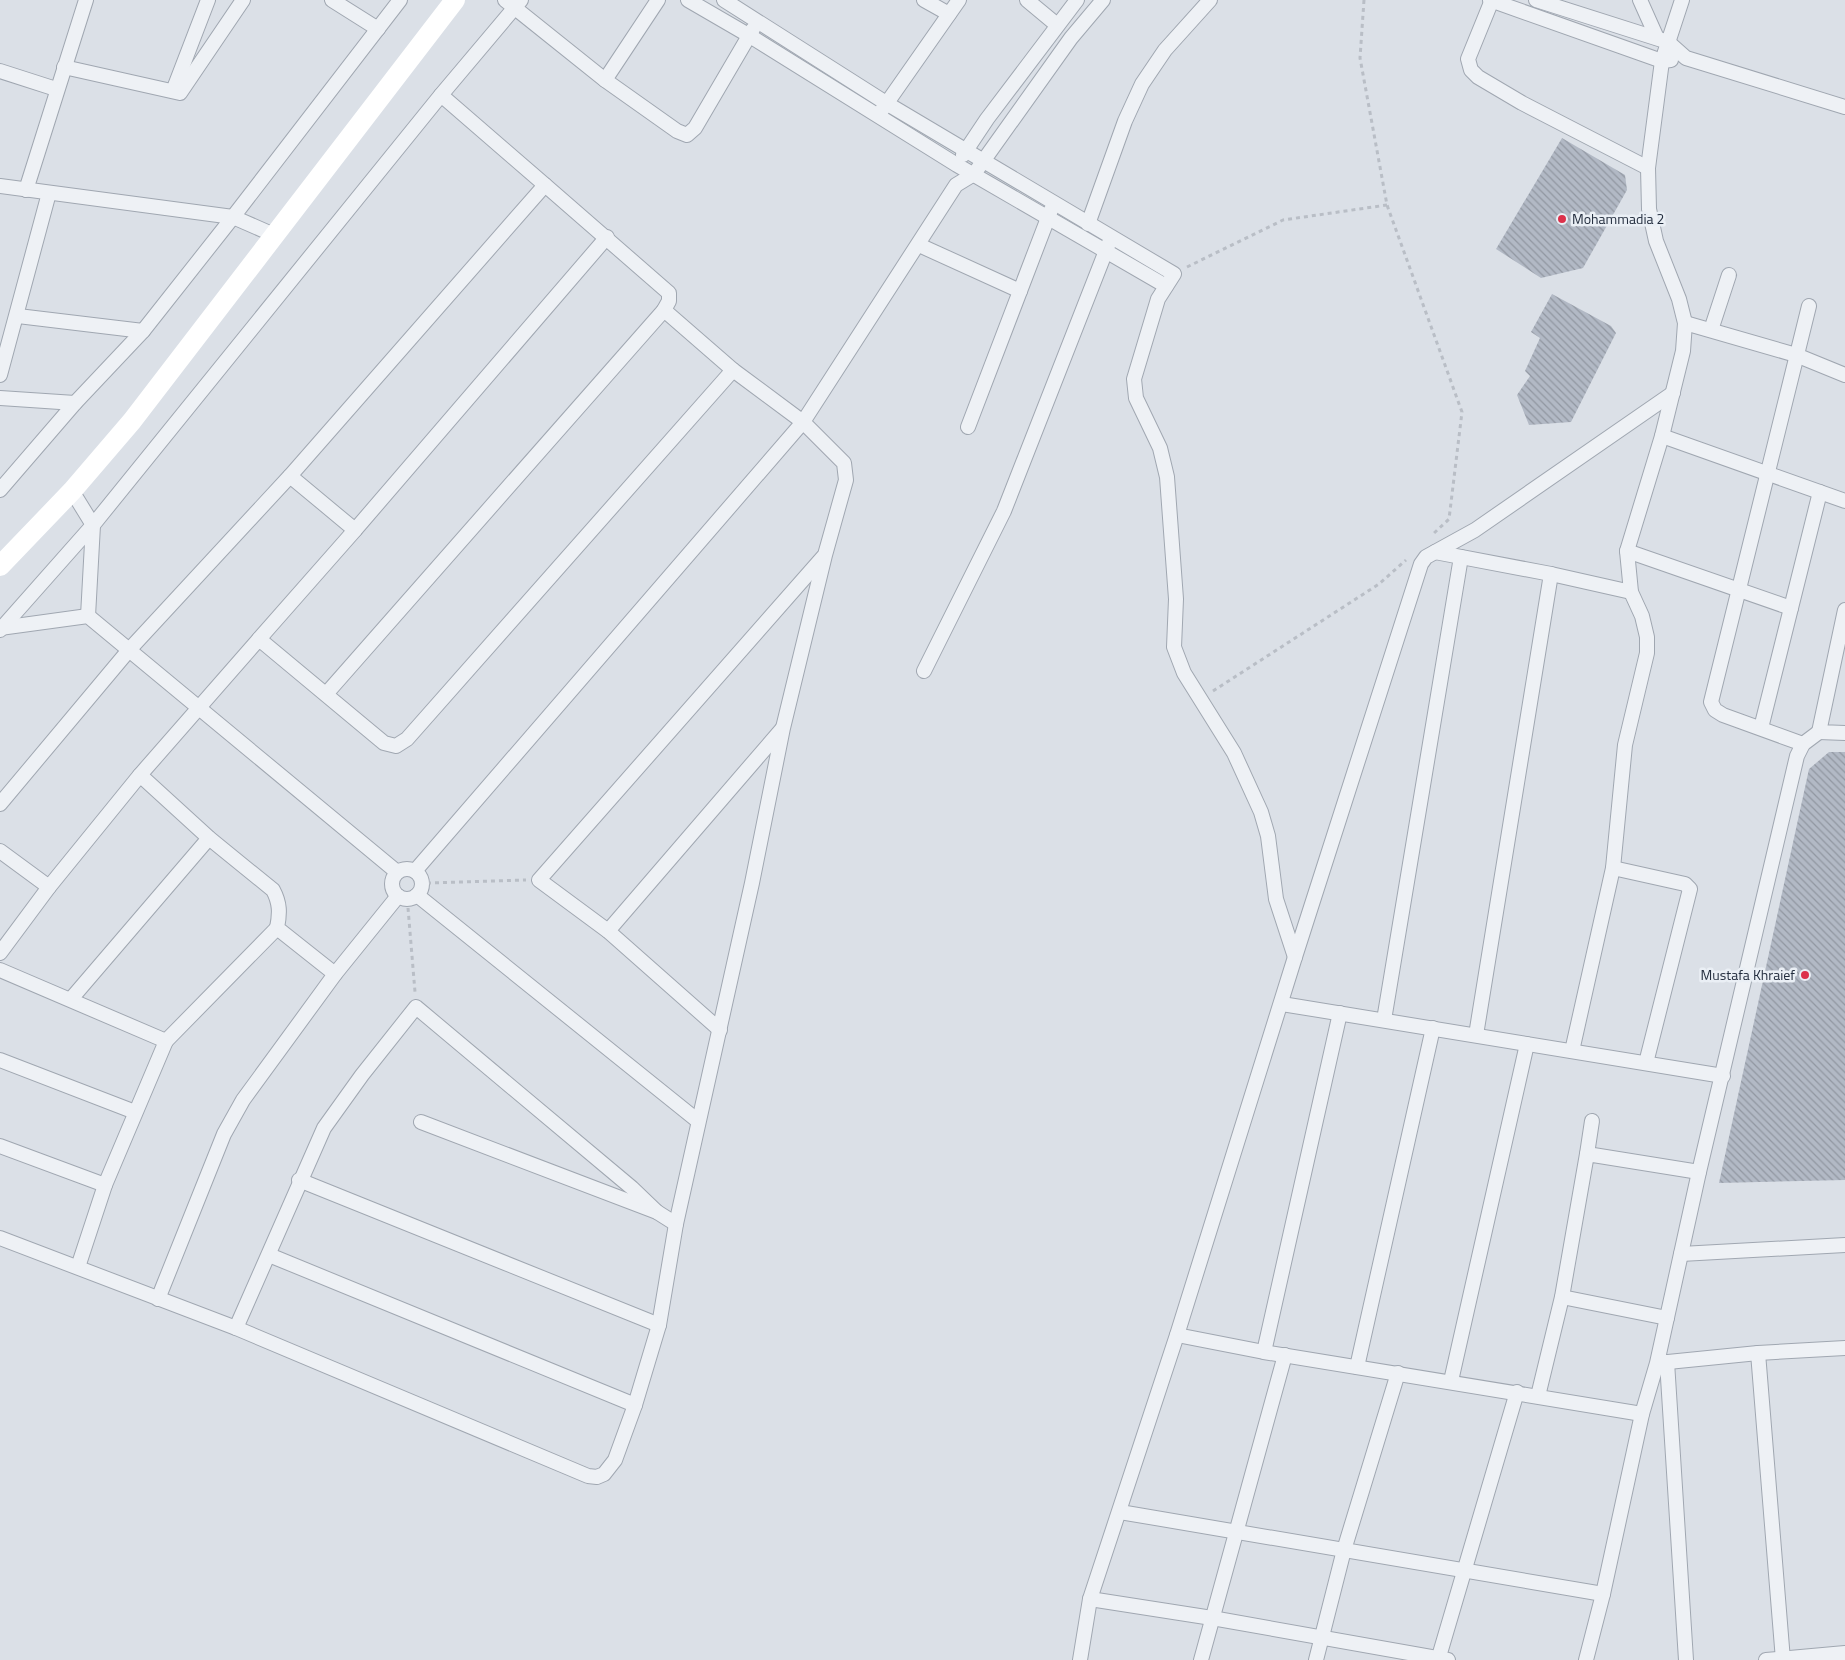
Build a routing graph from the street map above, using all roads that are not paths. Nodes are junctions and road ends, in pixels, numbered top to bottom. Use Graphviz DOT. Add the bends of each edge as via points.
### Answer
graph roads {
  1 [pos="86,0"];
  2 [pos="208,0"];
  3 [pos="244,0"];
  4 [pos="332,0"];
  5 [pos="400,0"];
  6 [pos="454,0"];
  7 [pos="658,0"];
  8 [pos="688,0"];
  9 [pos="724,0"];
  10 [pos="924,0"];
  11 [pos="959,0"];
  12 [pos="1027,0"];
  13 [pos="1077,0"];
  14 [pos="1103,0"];
  15 [pos="1210,0"];
  16 [pos="1536,0"];
  17 [pos="1640,0"];
  18 [pos="1682,0"];
  19 [pos="1491,1"];
  20 [pos="514,3"];
  21 [pos="949,14"];
  22 [pos="758,20"];
  23 [pos="1057,25"];
  24 [pos="378,29"];
  25 [pos="750,36"];
  26 [pos="1662,40"];
  27 [pos="1686,58"];
  28 [pos="1662,61"];
  29 [pos="64,67"];
  30 [pos="0,71"];
  31 [pos="605,80"];
  32 [pos="56,90"];
  33 [pos="172,91"];
  34 [pos="441,95"];
  35 [pos="886,103"];
  36 [pos="1845,106"];
  37 [pos="877,116"];
  38 [pos="967,149"];
  39 [pos="984,160"];
  40 [pos="957,165"];
  41 [pos="1648,168"];
  42 [pos="974,174"];
  43 [pos="956,184"];
  44 [pos="545,185"];
  45 [pos="0,186"];
  46 [pos="26,190"];
  47 [pos="50,193"];
  48 [pos="1055,203"];
  49 [pos="233,217"];
  50 [pos="1048,217"];
  51 [pos="1088,224"];
  52 [pos="274,235"];
  53 [pos="607,237"];
  54 [pos="1112,238"];
  55 [pos="919,245"];
  56 [pos="1105,251"];
  57 [pos="1729,275"];
  58 [pos="1170,280"];
  59 [pos="1020,291"];
  60 [pos="1809,306"];
  61 [pos="664,310"];
  62 [pos="18,316"];
  63 [pos="1686,323"];
  64 [pos="1711,330"];
  65 [pos="142,331"];
  66 [pos="5,343"];
  67 [pos="1796,355"];
  68 [pos="733,370"];
  69 [pos="0,375"];
  70 [pos="1845,375"];
  71 [pos="1673,393"];
  72 [pos="0,398"];
  73 [pos="75,403"];
  74 [pos="803,422"];
  75 [pos="968,427"];
  76 [pos="1662,436"];
  77 [pos="1769,474"];
  78 [pos="290,476"];
  79 [pos="0,490"];
  80 [pos="72,491"];
  81 [pos="1820,492"];
  82 [pos="1845,501"];
  83 [pos="93,525"];
  84 [pos="355,530"];
  85 [pos="1430,547"];
  86 [pos="1627,551"];
  87 [pos="825,555"];
  88 [pos="1461,556"];
  89 [pos="0,566"];
  90 [pos="1551,574"];
  91 [pos="1738,591"];
  92 [pos="1631,592"];
  93 [pos="1791,608"];
  94 [pos="1845,610"];
  95 [pos="88,616"];
  96 [pos="0,629"];
  97 [pos="259,639"];
  98 [pos="129,650"];
  99 [pos="924,671"];
  100 [pos="326,694"];
  101 [pos="198,707"];
  102 [pos="783,728"];
  103 [pos="1761,728"];
  104 [pos="1819,732"];
  105 [pos="1845,733"];
  106 [pos="1803,744"];
  107 [pos="140,775"];
  108 [pos="0,804"];
  109 [pos="209,838"];
  110 [pos="0,851"];
  111 [pos="1613,868"];
  112 [pos="397,872"];
  113 [pos="49,887"];
  114 [pos="412,889"];
  115 [pos="277,928"];
  116 [pos="608,931"];
  117 [pos="0,953"];
  118 [pos="1294,957"];
  119 [pos="0,970"];
  120 [pos="335,974"];
  121 [pos="71,999"];
  122 [pos="1282,1004"];
  123 [pos="1340,1013"];
  124 [pos="1384,1020"];
  125 [pos="1433,1028"];
  126 [pos="720,1030"];
  127 [pos="1476,1035"];
  128 [pos="166,1041"];
  129 [pos="1527,1044"];
  130 [pos="1572,1051"];
  131 [pos="0,1060"];
  132 [pos="1646,1063"];
  133 [pos="1723,1076"];
  134 [pos="135,1112"];
  135 [pos="698,1121"];
  136 [pos="1592,1121"];
  137 [pos="421,1122"];
  138 [pos="0,1146"];
  139 [pos="1587,1154"];
  140 [pos="1699,1172"];
  141 [pos="299,1180"];
  142 [pos="105,1185"];
  143 [pos="658,1212"];
  144 [pos="676,1224"];
  145 [pos="0,1238"];
  146 [pos="1845,1246"];
  147 [pos="1681,1254"];
  148 [pos="269,1255"];
  149 [pos="78,1267"];
  150 [pos="1562,1297"];
  151 [pos="158,1299"];
  152 [pos="1667,1318"];
  153 [pos="659,1325"];
  154 [pos="236,1328"];
  155 [pos="1177,1335"];
  156 [pos="1845,1348"];
  157 [pos="1264,1352"];
  158 [pos="1758,1353"];
  159 [pos="1285,1355"];
  160 [pos="1662,1362"];
  161 [pos="1357,1368"];
  162 [pos="1398,1373"];
  163 [pos="1451,1381"];
  164 [pos="1517,1392"];
  165 [pos="1538,1396"];
  166 [pos="635,1405"];
  167 [pos="1642,1414"];
  168 [pos="1120,1512"];
  169 [pos="1238,1531"];
  170 [pos="1344,1550"];
  171 [pos="1465,1572"];
  172 [pos="1603,1594"];
  173 [pos="1090,1600"];
  174 [pos="1212,1618"];
  175 [pos="1322,1637"];
  176 [pos="1845,1653"];
  177 [pos="1783,1659"];
  178 [pos="1080,1660"];
  179 [pos="1201,1660"];
  180 [pos="1316,1660"];
  181 [pos="1441,1660"];
  182 [pos="1586,1660"];
  183 [pos="1686,1660"];
  184 [pos="1766,1660"];
  1 -- 29 [label="street"];
  2 -- 33 [label="street"];
  3 -- 33 [label="street" via="180,93"];
  4 -- 24 [label="street"];
  5 -- 24 [label="street"];
  6 -- 52 [label="street"];
  7 -- 31 [label="street"];
  8 -- 25 [label="street"];
  9 -- 22 [label="street"];
  10 -- 21 [label="street"];
  11 -- 21 [label="street"];
  12 -- 23 [label="street"];
  13 -- 23 [label="street"];
  14 -- 39 [label="street" via="1071,38"];
  15 -- 51 [label="street" via="1165,50 1142,84 1125,121"];
  16 -- 26 [label="street"];
  17 -- 26 [label="street"];
  18 -- 26 [label="street"];
  19 -- 28 [label="street"];
  19 -- 41 [label="street" via="1468,59 1471,70 1522,103"];
  20 -- 31 [label="street"];
  20 -- 34 [label="street"];
  21 -- 35 [label="street"];
  22 -- 25 [label="street"];
  22 -- 35 [label="street"];
  23 -- 38 [label="street"];
  24 -- 49 [label="street"];
  25 -- 31 [label="street" via="695,128 687,135"];
  25 -- 37 [label="street"];
  26 -- 27 [label="street"];
  26 -- 28 [label="street"];
  27 -- 28 [label="street"];
  27 -- 36 [label="street"];
  28 -- 41 [label="street"];
  29 -- 32 [label="street"];
  29 -- 33 [label="street"];
  30 -- 32 [label="street"];
  32 -- 46 [label="street"];
  34 -- 44 [label="street"];
  34 -- 83 [label="street"];
  35 -- 37 [label="street"];
  35 -- 38 [label="street"];
  37 -- 40 [label="street"];
  38 -- 39 [label="street"];
  38 -- 40 [label="street"];
  39 -- 42 [label="street"];
  39 -- 48 [label="street"];
  40 -- 42 [label="street"];
  40 -- 43 [label="street"];
  41 -- 63 [label="street" via="1649,209 1656,241"];
  42 -- 43 [label="street"];
  42 -- 50 [label="street"];
  43 -- 55 [label="street"];
  44 -- 53 [label="street"];
  44 -- 78 [label="street"];
  45 -- 46 [label="street"];
  46 -- 47 [label="street"];
  47 -- 49 [label="street"];
  47 -- 62 [label="street"];
  48 -- 50 [label="street"];
  48 -- 51 [label="street"];
  49 -- 52 [label="street"];
  49 -- 65 [label="street"];
  50 -- 56 [label="street"];
  50 -- 59 [label="street"];
  51 -- 54 [label="street"];
  52 -- 80 [label="street" via="132,421"];
  53 -- 61 [label="street" via="669,293"];
  53 -- 84 [label="street"];
  54 -- 56 [label="street"];
  54 -- 58 [label="street"];
  55 -- 59 [label="street"];
  55 -- 74 [label="street"];
  56 -- 58 [label="street"];
  56 -- 99 [label="street" via="1004,511"];
  57 -- 64 [label="street"];
  58 -- 118 [label="street" via="1155,307 1134,379 1136,398 1160,448 1167,478 1176,599 1174,647 1177,659 1234,753 1261,812 1270,844 1276,899"];
  59 -- 75 [label="street"];
  60 -- 67 [label="street"];
  61 -- 68 [label="street"];
  61 -- 100 [label="street"];
  62 -- 65 [label="street"];
  62 -- 66 [label="street"];
  63 -- 64 [label="street"];
  63 -- 71 [label="street" via="1684,351"];
  64 -- 67 [label="street"];
  65 -- 73 [label="street"];
  66 -- 69 [label="street"];
  67 -- 70 [label="street"];
  67 -- 77 [label="street"];
  68 -- 74 [label="street"];
  68 -- 100 [label="street" via="407,739 396,746 384,743"];
  71 -- 76 [label="street"];
  71 -- 85 [label="street" via="1454,544"];
  72 -- 73 [label="street"];
  73 -- 79 [label="street"];
  74 -- 87 [label="street" via="844,463 846,480"];
  74 -- 114 [label="street"];
  76 -- 77 [label="street"];
  76 -- 86 [label="street"];
  77 -- 81 [label="street"];
  77 -- 91 [label="street"];
  78 -- 84 [label="street"];
  78 -- 98 [label="street"];
  80 -- 83 [label="street"];
  80 -- 89 [label="street"];
  81 -- 82 [label="street"];
  81 -- 93 [label="street"];
  83 -- 95 [label="street"];
  83 -- 96 [label="street"];
  84 -- 97 [label="street"];
  85 -- 88 [label="street"];
  85 -- 118 [label="street" via="1421,564"];
  86 -- 91 [label="street"];
  86 -- 92 [label="street"];
  87 -- 102 [label="street"];
  87 -- 116 [label="street" via="539,880"];
  88 -- 90 [label="street"];
  88 -- 124 [label="street"];
  90 -- 92 [label="street"];
  90 -- 127 [label="street"];
  91 -- 93 [label="street"];
  91 -- 103 [label="street" via="1711,702 1723,715"];
  92 -- 111 [label="street" via="1642,616 1648,645 1625,744"];
  93 -- 103 [label="street"];
  94 -- 104 [label="street"];
  95 -- 96 [label="street"];
  95 -- 98 [label="street"];
  97 -- 100 [label="street"];
  97 -- 101 [label="street"];
  98 -- 101 [label="street"];
  98 -- 108 [label="street"];
  101 -- 107 [label="street"];
  101 -- 112 [label="street"];
  102 -- 116 [label="street"];
  102 -- 126 [label="street"];
  103 -- 106 [label="street"];
  104 -- 105 [label="street"];
  104 -- 106 [label="street"];
  106 -- 133 [label="street" via="1797,756"];
  107 -- 109 [label="street"];
  107 -- 113 [label="street"];
  109 -- 115 [label="street" via="273,890 279,902"];
  109 -- 121 [label="street"];
  110 -- 113 [label="street"];
  111 -- 130 [label="street"];
  111 -- 132 [label="street" via="1685,884 1690,889"];
  112 -- 114 [label="street" via="406,868"];
  112 -- 114 [label="street" via="392,885"];
  113 -- 117 [label="street"];
  114 -- 120 [label="street"];
  114 -- 135 [label="street"];
  115 -- 120 [label="street"];
  115 -- 128 [label="street"];
  116 -- 126 [label="street"];
  118 -- 122 [label="street"];
  119 -- 121 [label="street"];
  120 -- 151 [label="street" via="274,1055 224,1134"];
  121 -- 128 [label="street"];
  122 -- 123 [label="street"];
  122 -- 155 [label="street"];
  123 -- 124 [label="street"];
  123 -- 157 [label="street"];
  124 -- 125 [label="street"];
  125 -- 127 [label="street"];
  125 -- 161 [label="street"];
  126 -- 135 [label="street"];
  127 -- 129 [label="street"];
  128 -- 134 [label="street"];
  129 -- 130 [label="street"];
  129 -- 163 [label="street"];
  130 -- 132 [label="street"];
  131 -- 134 [label="street"];
  132 -- 133 [label="street"];
  133 -- 140 [label="street"];
  134 -- 142 [label="street"];
  135 -- 144 [label="street"];
  136 -- 139 [label="street"];
  137 -- 143 [label="street"];
  138 -- 142 [label="street"];
  139 -- 140 [label="street"];
  139 -- 150 [label="street"];
  140 -- 147 [label="street"];
  141 -- 143 [label="street" via="324,1128 416,1007"];
  141 -- 148 [label="street"];
  141 -- 153 [label="street"];
  142 -- 149 [label="street"];
  143 -- 144 [label="street"];
  144 -- 153 [label="street"];
  145 -- 149 [label="street"];
  146 -- 147 [label="street"];
  147 -- 152 [label="street"];
  148 -- 154 [label="street"];
  148 -- 166 [label="street"];
  149 -- 151 [label="street"];
  150 -- 152 [label="street"];
  150 -- 165 [label="street"];
  151 -- 154 [label="street"];
  152 -- 160 [label="street"];
  153 -- 166 [label="street"];
  154 -- 166 [label="street" via="588,1476 597,1477 611,1468"];
  155 -- 157 [label="street"];
  155 -- 168 [label="street"];
  156 -- 158 [label="street"];
  157 -- 159 [label="street"];
  158 -- 160 [label="street"];
  158 -- 177 [label="street"];
  159 -- 161 [label="street"];
  159 -- 169 [label="street"];
  160 -- 167 [label="street"];
  160 -- 183 [label="street"];
  161 -- 162 [label="street"];
  162 -- 163 [label="street"];
  162 -- 170 [label="street"];
  163 -- 164 [label="street"];
  164 -- 165 [label="street"];
  164 -- 171 [label="street"];
  165 -- 167 [label="street"];
  167 -- 172 [label="street"];
  168 -- 169 [label="street"];
  168 -- 173 [label="street"];
  169 -- 170 [label="street"];
  169 -- 174 [label="street"];
  170 -- 171 [label="street"];
  170 -- 175 [label="street"];
  171 -- 172 [label="street"];
  171 -- 181 [label="street"];
  172 -- 182 [label="street"];
  173 -- 174 [label="street"];
  173 -- 178 [label="street"];
  174 -- 175 [label="street"];
  174 -- 179 [label="street"];
  175 -- 180 [label="street"];
  175 -- 181 [label="street"];
  176 -- 177 [label="street"];
  177 -- 184 [label="street"];
}
